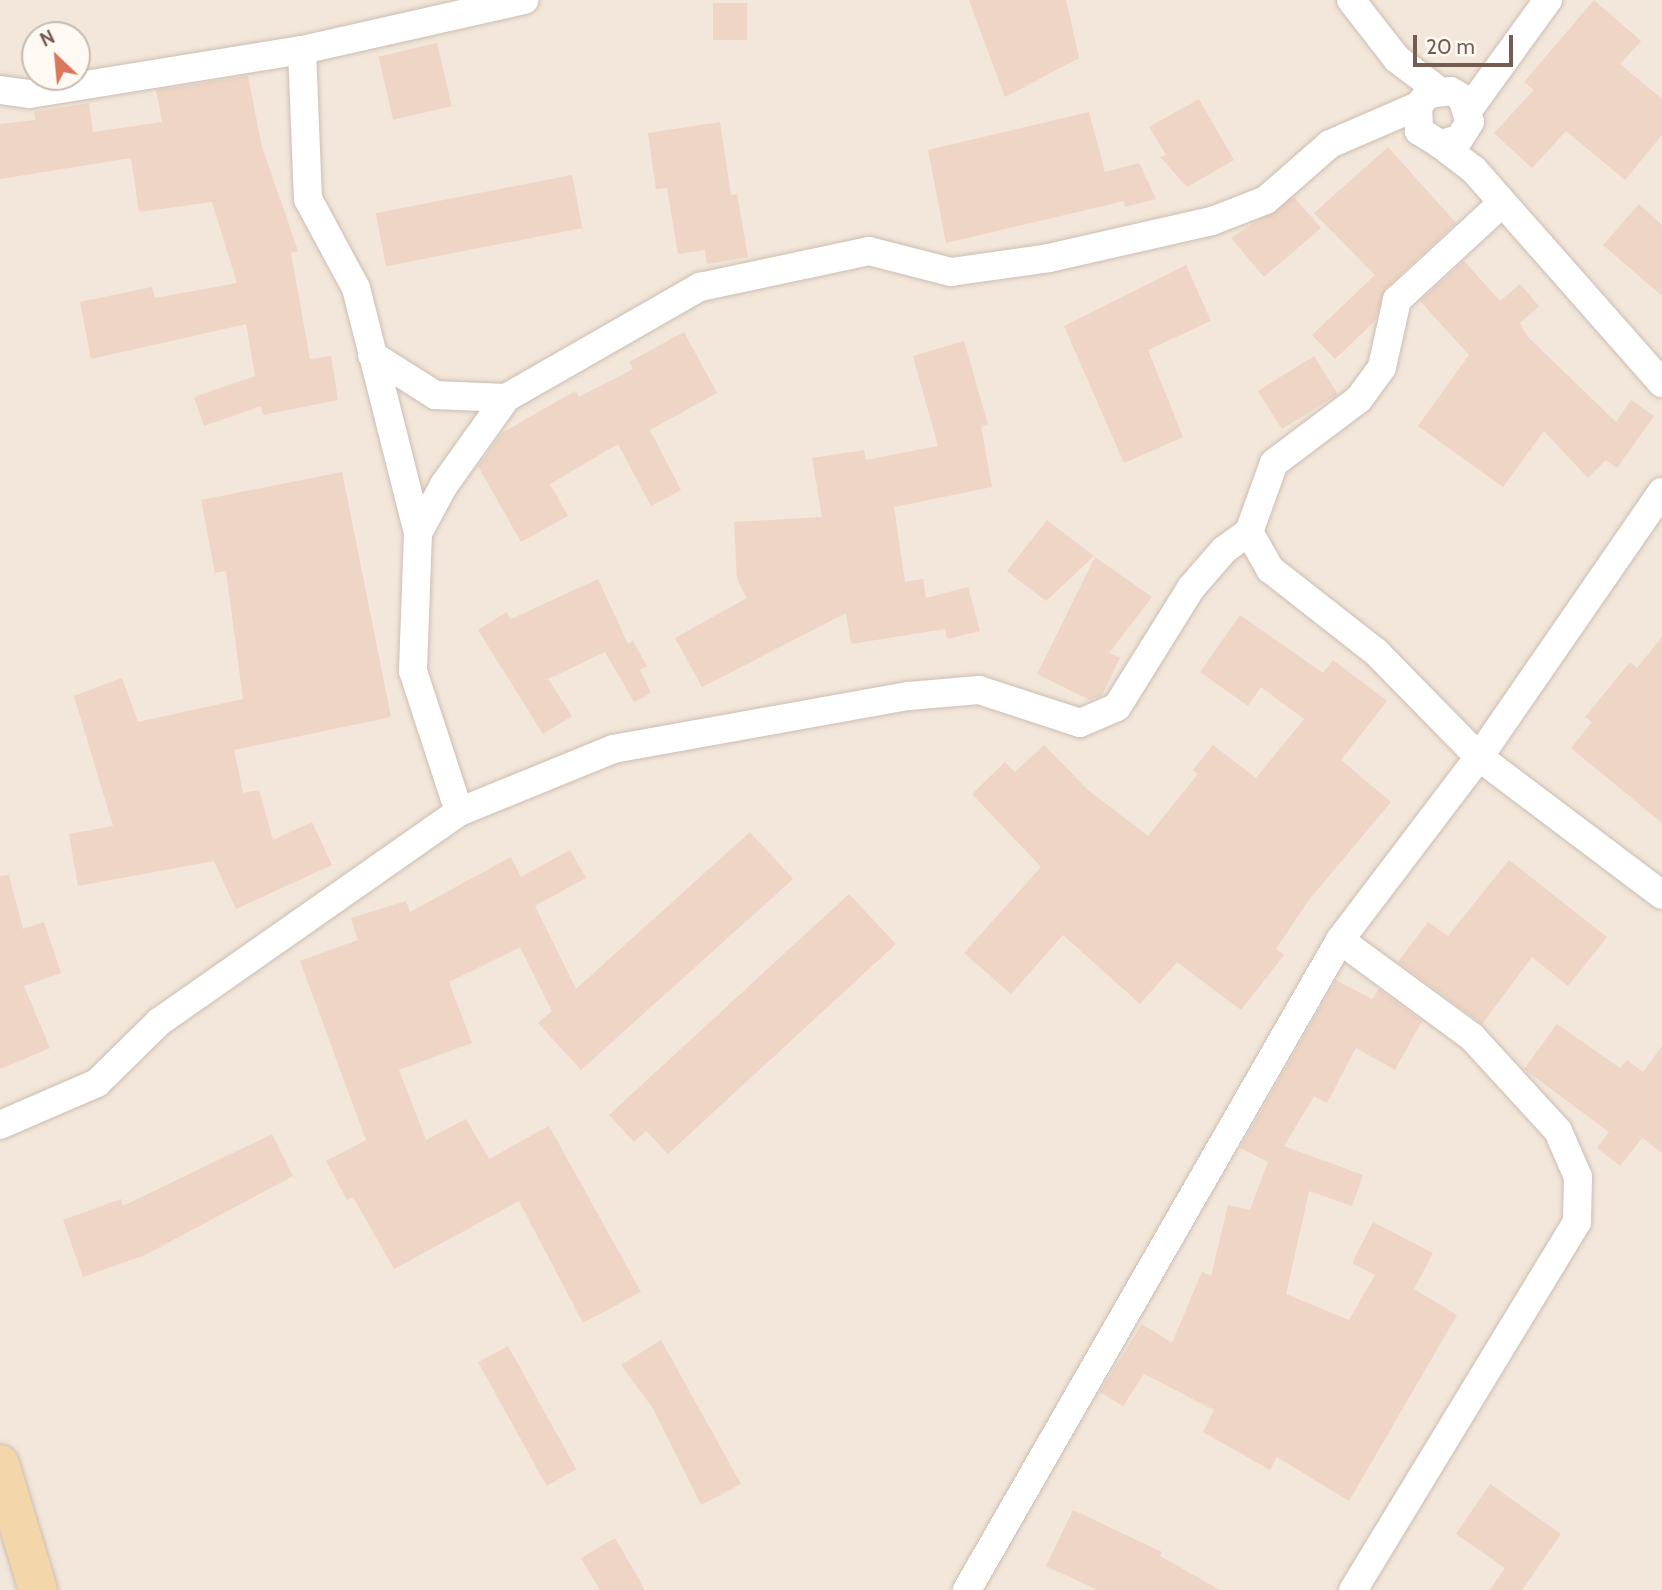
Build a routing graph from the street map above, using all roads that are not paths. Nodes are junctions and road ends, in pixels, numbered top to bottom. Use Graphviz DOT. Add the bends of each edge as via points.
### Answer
graph roads {
  1 [pos="524,0"];
  2 [pos="1351,0"];
  3 [pos="1548,0"];
  4 [pos="302,50"];
  5 [pos="0,90"];
  6 [pos="1441,112"];
  7 [pos="1500,205"];
  8 [pos="372,355"];
  9 [pos="1662,383"];
  10 [pos="506,398"];
  11 [pos="1662,492"];
  12 [pos="1249,532"];
  13 [pos="418,533"];
  14 [pos="1479,757"];
  15 [pos="459,811"];
  16 [pos="1662,895"];
  17 [pos="1340,940"];
  18 [pos="0,1125"];
  19 [pos="0,1464"];
  20 [pos="38,1590"];
  21 [pos="967,1590"];
  22 [pos="1353,1590"];
  1 -- 4 [label="street"];
  2 -- 6 [label="street"];
  3 -- 6 [label="street" via="1522,39"];
  4 -- 5 [label="street" via="30,94"];
  4 -- 8 [label="street" via="309,199 356,288"];
  6 -- 7 [label="street"];
  6 -- 10 [label="street" via="1388,116 1330,144 1266,200 1212,221 1049,258 951,272 869,251 700,287"];
  7 -- 9 [label="street"];
  7 -- 12 [label="street" via="1397,300 1382,367 1359,399 1274,463"];
  8 -- 10 [label="street" via="435,395"];
  8 -- 13 [label="street"];
  10 -- 13 [label="street" via="444,485"];
  11 -- 14 [label="street"];
  12 -- 14 [label="street" via="1270,569 1376,652"];
  12 -- 15 [label="street" via="1224,550 1191,588 1117,707 1080,723 979,690 909,696 613,749"];
  13 -- 15 [label="street" via="413,671"];
  14 -- 16 [label="street"];
  14 -- 17 [label="street"];
  15 -- 18 [label="street" via="159,1022 97,1083"];
  17 -- 21 [label="street"];
  17 -- 22 [label="street" via="1472,1037 1558,1131 1578,1177 1577,1222"];
  19 -- 20 [label="main road"];
}
